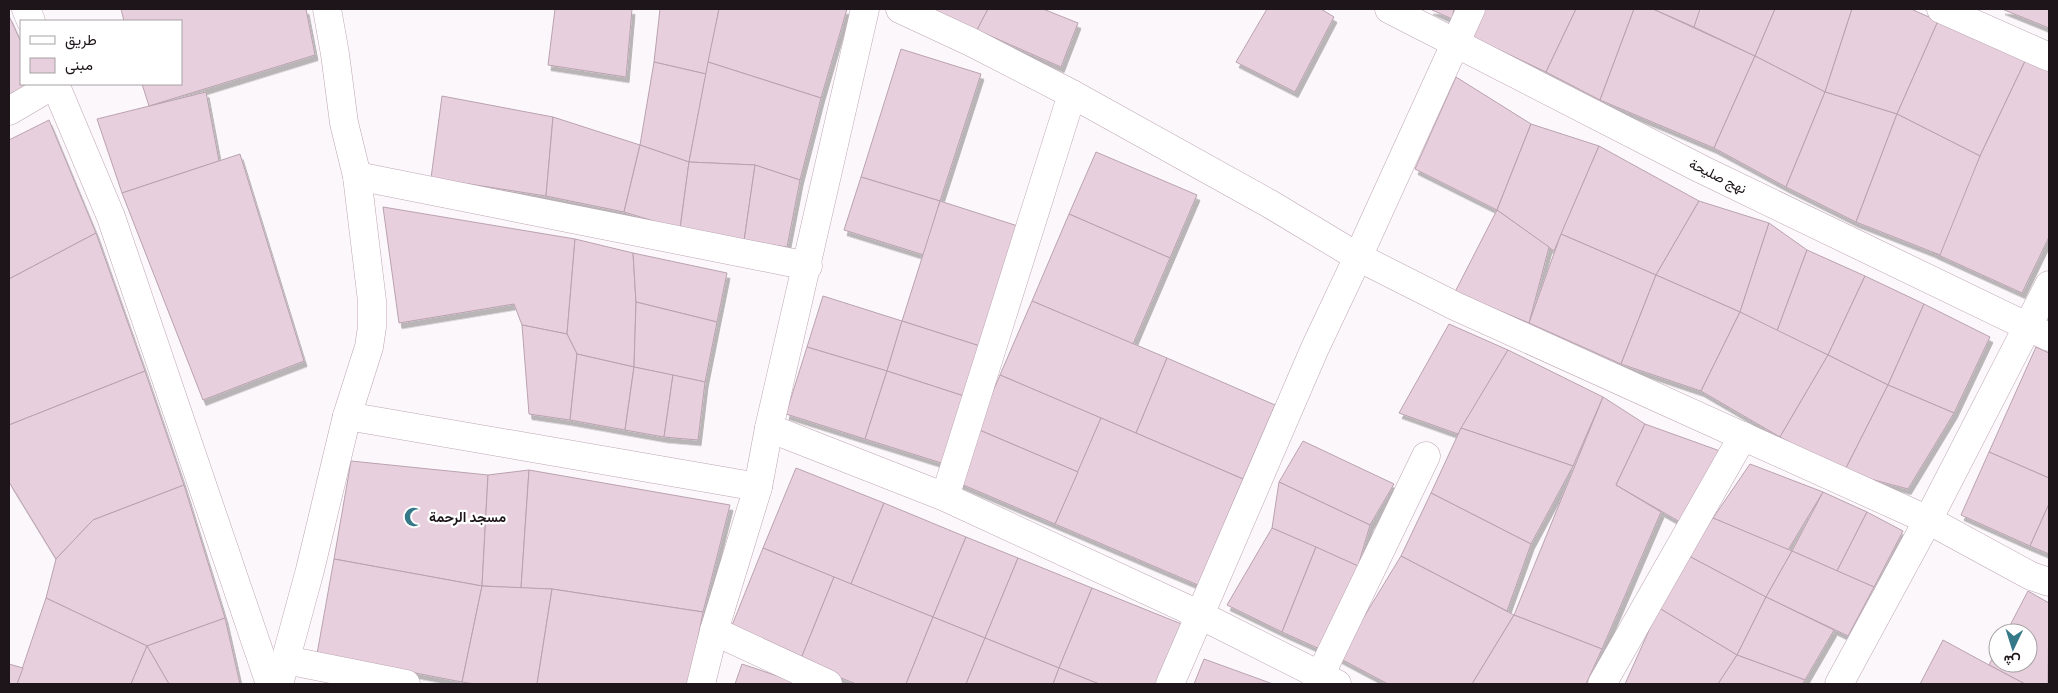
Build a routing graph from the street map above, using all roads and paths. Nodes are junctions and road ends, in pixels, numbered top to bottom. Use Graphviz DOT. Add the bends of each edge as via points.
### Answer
graph roads {
  1 [pos="327,9"];
  2 [pos="865,9"];
  3 [pos="900,9"];
  4 [pos="1390,9"];
  5 [pos="1471,9"];
  6 [pos="1942,9"];
  7 [pos="1456,41"];
  8 [pos="2049,57"];
  9 [pos="53,85"];
  10 [pos="55,85"];
  11 [pos="1072,94"];
  12 [pos="9,111"];
  13 [pos="357,176"];
  14 [pos="1358,257"];
  15 [pos="808,266"];
  16 [pos="2049,285"];
  17 [pos="2039,333"];
  18 [pos="347,416"];
  19 [pos="770,428"];
  20 [pos="1743,436"];
  21 [pos="1426,456"];
  22 [pos="758,487"];
  23 [pos="945,497"];
  24 [pos="1928,520"];
  25 [pos="2049,582"];
  26 [pos="1200,615"];
  27 [pos="714,631"];
  28 [pos="282,672"];
  29 [pos="1324,681"];
  30 [pos="270,684"];
  31 [pos="406,684"];
  32 [pos="701,684"];
  33 [pos="828,684"];
  34 [pos="1170,684"];
  35 [pos="1602,684"];
  36 [pos="1839,684"];
  1 -- 13 [label="street" via="344,123"];
  2 -- 15 [label="street"];
  3 -- 11 [label="street"];
  4 -- 7 [label="street, نهج صليحة"];
  5 -- 7 [label="street"];
  6 -- 8 [label="street"];
  7 -- 14 [label="street"];
  7 -- 17 [label="street, نهج صليحة" via="1692,164"];
  9 -- 12 [label="street"];
  10 -- 30 [label="street" via="112,217"];
  11 -- 14 [label="street"];
  11 -- 23 [label="street"];
  13 -- 15 [label="street"];
  13 -- 18 [label="street" via="372,301 372,328"];
  14 -- 20 [label="street" via="1455,306"];
  14 -- 26 [label="street" via="1314,348"];
  15 -- 19 [label="street"];
  16 -- 17 [label="street"];
  17 -- 24 [label="street"];
  18 -- 22 [label="street"];
  18 -- 28 [label="street"];
  19 -- 22 [label="street"];
  19 -- 23 [label="street"];
  20 -- 24 [label="street"];
  20 -- 35 [label="street"];
  21 -- 29 [label="street"];
  22 -- 27 [label="street"];
  23 -- 26 [label="street"];
  24 -- 25 [label="street" via="2031,576"];
  24 -- 36 [label="street"];
  26 -- 29 [label="street"];
  26 -- 34 [label="street"];
  27 -- 32 [label="street"];
  27 -- 33 [label="street"];
  28 -- 31 [label="street"];
}
